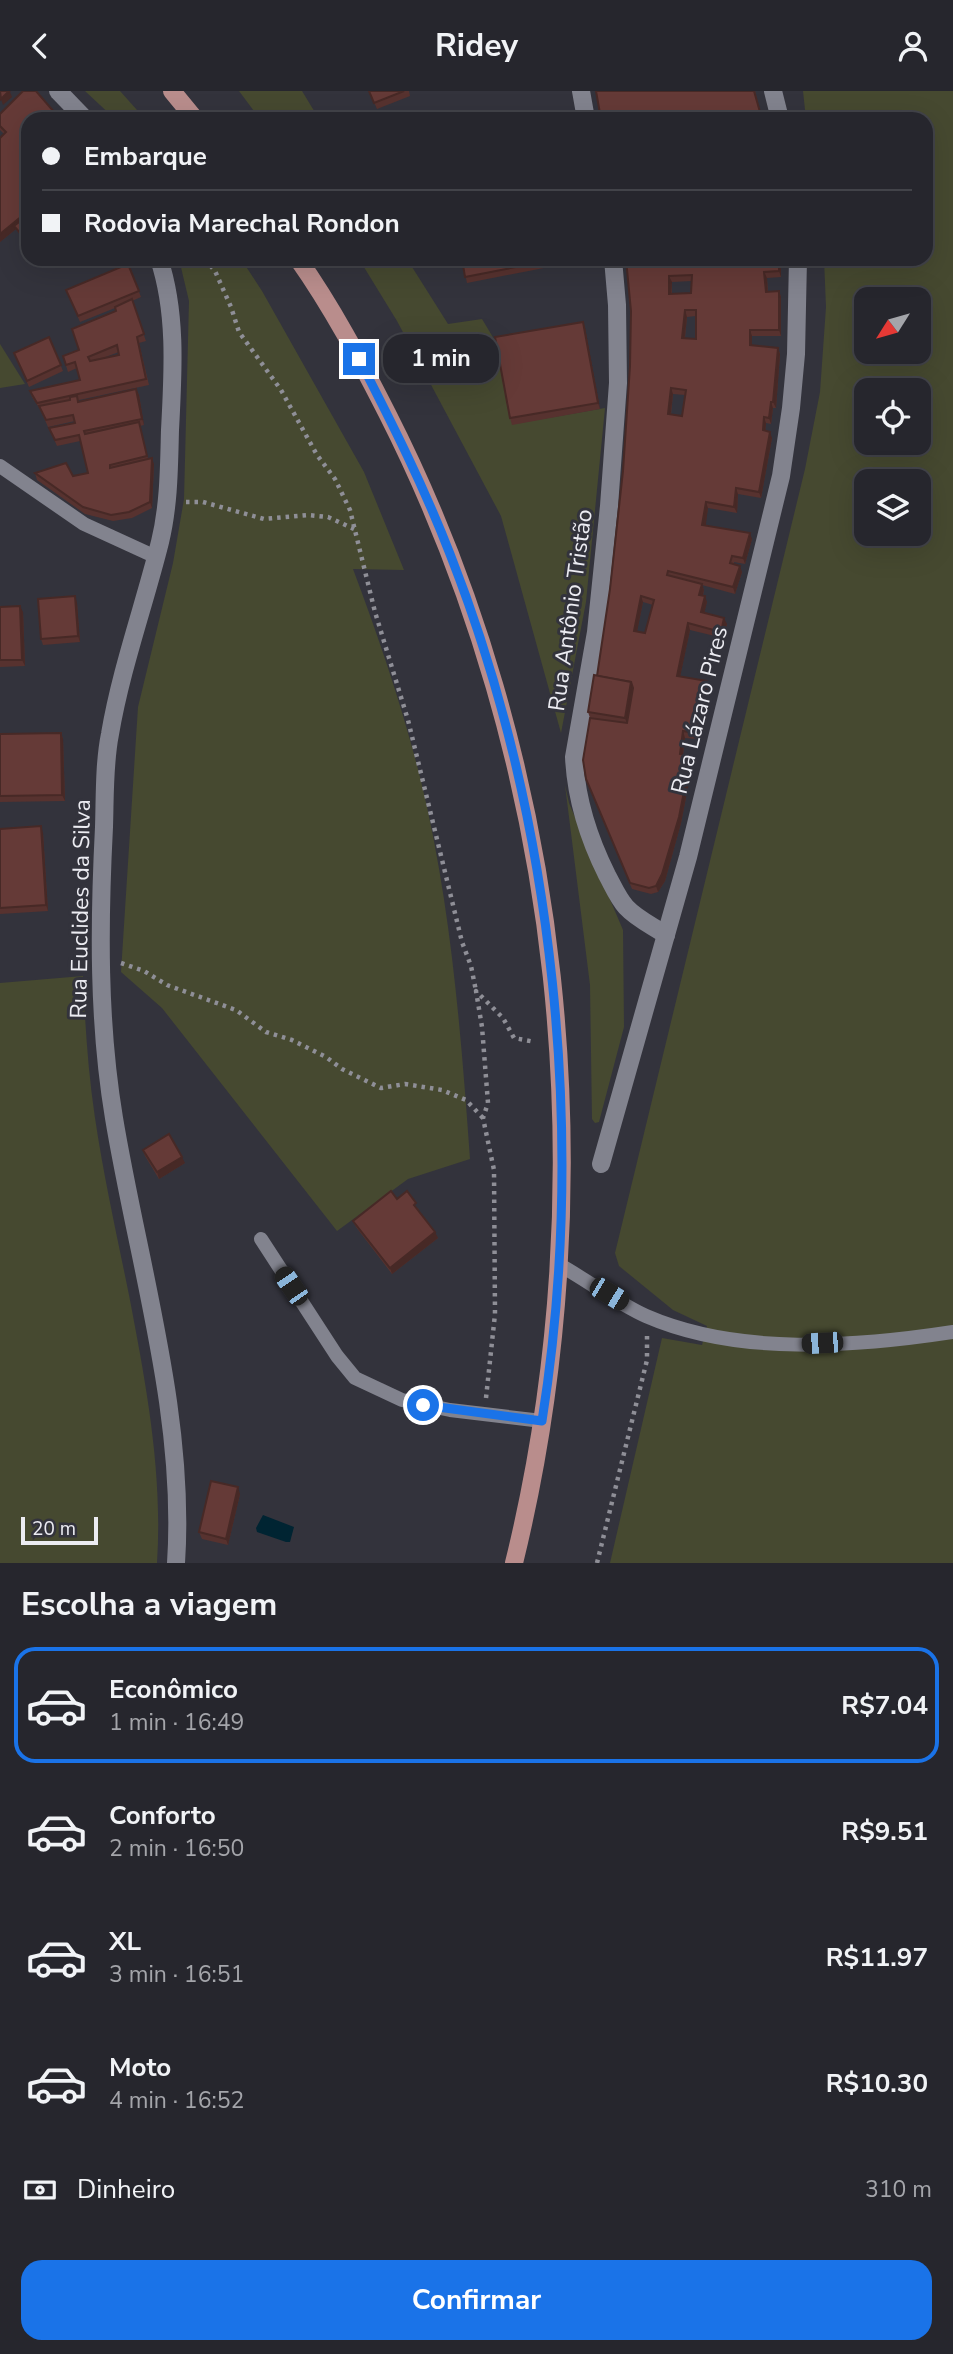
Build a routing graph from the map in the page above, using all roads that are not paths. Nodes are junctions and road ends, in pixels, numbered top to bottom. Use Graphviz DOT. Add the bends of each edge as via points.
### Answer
graph roads {
  1 [pos="58,91"];
  2 [pos="172,91"];
  3 [pos="580,91"];
  4 [pos="773,91"];
  5 [pos="79,112"];
  6 [pos="189,112"];
  7 [pos="584,112"];
  8 [pos="778,112"];
  9 [pos="161,266"];
  10 [pos="302,266"];
  11 [pos="613,266"];
  12 [pos="799,266"];
  13 [pos="0,465"];
  14 [pos="156,557"];
  15 [pos="666,935"];
  16 [pos="601,1164"];
  17 [pos="261,1240"];
  18 [pos="558,1264"];
  19 [pos="953,1332"];
  20 [pos="542,1421"];
  21 [pos="176,1563"];
  22 [pos="514,1563"];
  1 -- 5 [label="street"];
  2 -- 6 [label="main road"];
  3 -- 7 [label="street"];
  4 -- 8 [label="street"];
  9 -- 14 [label="street, Rua Euclides da Silva" via="171,318 172,391 166,501"];
  10 -- 18 [label="main road" via="359,359 408,455 486,656 515,759 537,865 551,972 561,1130"];
  11 -- 15 [label="street, Rua Antônio Tristão" via="619,344 609,506 575,775 591,839 617,894 633,914"];
  12 -- 15 [label="street, Rua Lázaro Pires" via="796,353 781,476"];
  13 -- 14 [label="lane" via="84,524"];
  14 -- 21 [label="street, Rua Euclides da Silva" via="109,739 101,949 113,1116 168,1404 176,1478"];
  15 -- 16 [label="street, Rua Lázaro Pires"];
  17 -- 20 [label="lane" via="355,1378 402,1400"];
  18 -- 19 [label="lane" via="644,1315 722,1339 867,1342"];
  18 -- 20 [label="main road"];
  20 -- 22 [label="main road"];
}
